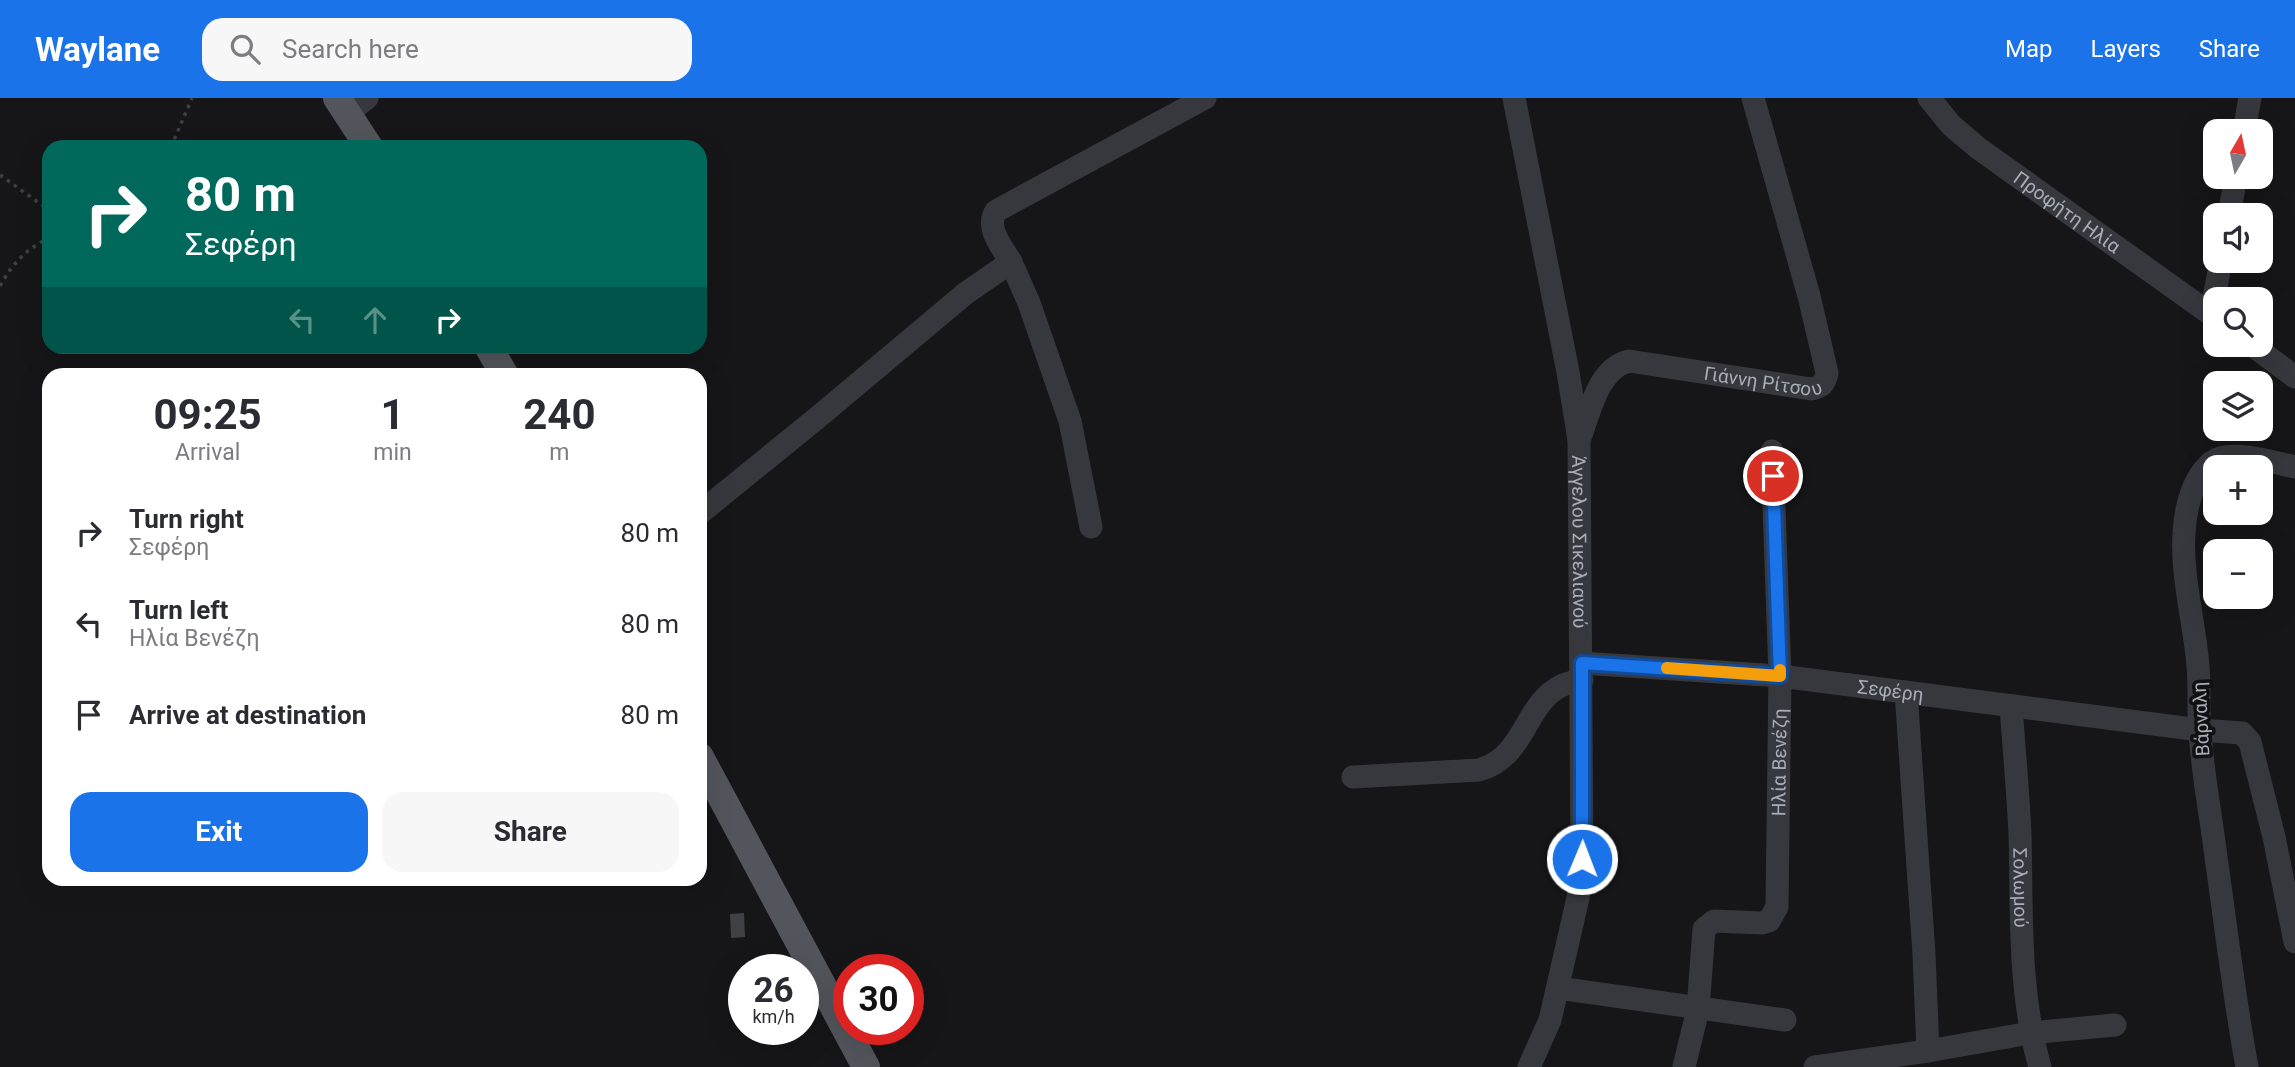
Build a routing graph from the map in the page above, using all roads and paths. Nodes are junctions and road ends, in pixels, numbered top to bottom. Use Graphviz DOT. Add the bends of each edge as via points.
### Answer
graph roads {
  1 [pos="192,98"];
  2 [pos="1205,98"];
  3 [pos="1514,98"];
  4 [pos="1753,98"];
  5 [pos="1929,98"];
  6 [pos="2250,98"];
  7 [pos="351,103"];
  8 [pos="2246,119"];
  9 [pos="174,140"];
  10 [pos="366,140"];
  11 [pos="0,175"];
  12 [pos="42,205"];
  13 [pos="42,242"];
  14 [pos="1011,262"];
  15 [pos="0,286"];
  16 [pos="2203,309"];
  17 [pos="2268,357"];
  18 [pos="2295,377"];
  19 [pos="1579,440"];
  20 [pos="1772,451"];
  21 [pos="2295,467"];
  22 [pos="707,507"];
  23 [pos="1091,527"];
  24 [pos="1582,671"];
  25 [pos="1780,676"];
  26 [pos="1906,692"];
  27 [pos="2011,706"];
  28 [pos="2200,730"];
  29 [pos="707,770"];
  30 [pos="1353,778"];
  31 [pos="2295,942"];
  32 [pos="1558,988"];
  33 [pos="1698,1009"];
  34 [pos="1785,1020"];
  35 [pos="2115,1025"];
  36 [pos="2030,1033"];
  37 [pos="1928,1051"];
  38 [pos="866,1067"];
  39 [pos="1529,1067"];
  40 [pos="1684,1067"];
  41 [pos="1815,1067"];
  42 [pos="2040,1067"];
  43 [pos="2247,1067"];
  1 -- 9 [label="path"];
  2 -- 14 [label="street" via="996,211 993,230"];
  3 -- 19 [label="street, Άγγελου Σικελιανού"];
  4 -- 19 [label="street, Γιάννη Ρίτσου" via="1809,296 1826,382 1811,389 1629,361 1618,364 1602,382"];
  5 -- 16 [label="street, Προφήτη Ηλία" via="1941,115 1979,148"];
  6 -- 8 [label="street"];
  7 -- 10 [label="main road"];
  11 -- 12 [label="path"];
  13 -- 15 [label="path" via="10,267"];
  14 -- 22 [label="street" via="966,293"];
  14 -- 23 [label="street" via="1070,421"];
  17 -- 18 [label="street"];
  19 -- 24 [label="street, Άγγελου Σικελιανού"];
  20 -- 25 [label="street, Ηλία Βενέζη"];
  21 -- 28 [label="street, Βάρναλη" via="2239,456 2220,457 2203,472 2191,497 2184,551 2198,665"];
  24 -- 25 [label="street, Σεφέρη"];
  24 -- 30 [label="street" via="1547,697 1509,752 1492,766"];
  24 -- 32 [label="street, Άγγελου Σικελιανού" via="1582,859"];
  25 -- 26 [label="street, Σεφέρη"];
  25 -- 33 [label="street, Ηλία Βενέζη" via="1777,907 1769,921 1714,921 1703,929"];
  26 -- 27 [label="street, Σεφέρη"];
  26 -- 37 [label="street"];
  27 -- 28 [label="street, Σεφέρη"];
  27 -- 36 [label="street, Σολωμού"];
  28 -- 31 [label="street, Σεφέρη" via="2235,731 2249,742"];
  28 -- 43 [label="street, Βάρναλη"];
  29 -- 38 [label="main road"];
  32 -- 33 [label="street"];
  32 -- 39 [label="street, Άγγελου Σικελιανού" via="1547,1030"];
  33 -- 34 [label="street"];
  33 -- 40 [label="street"];
  35 -- 36 [label="street"];
  36 -- 37 [label="street"];
  36 -- 42 [label="street, Σολωμού"];
  37 -- 41 [label="street"];
}
